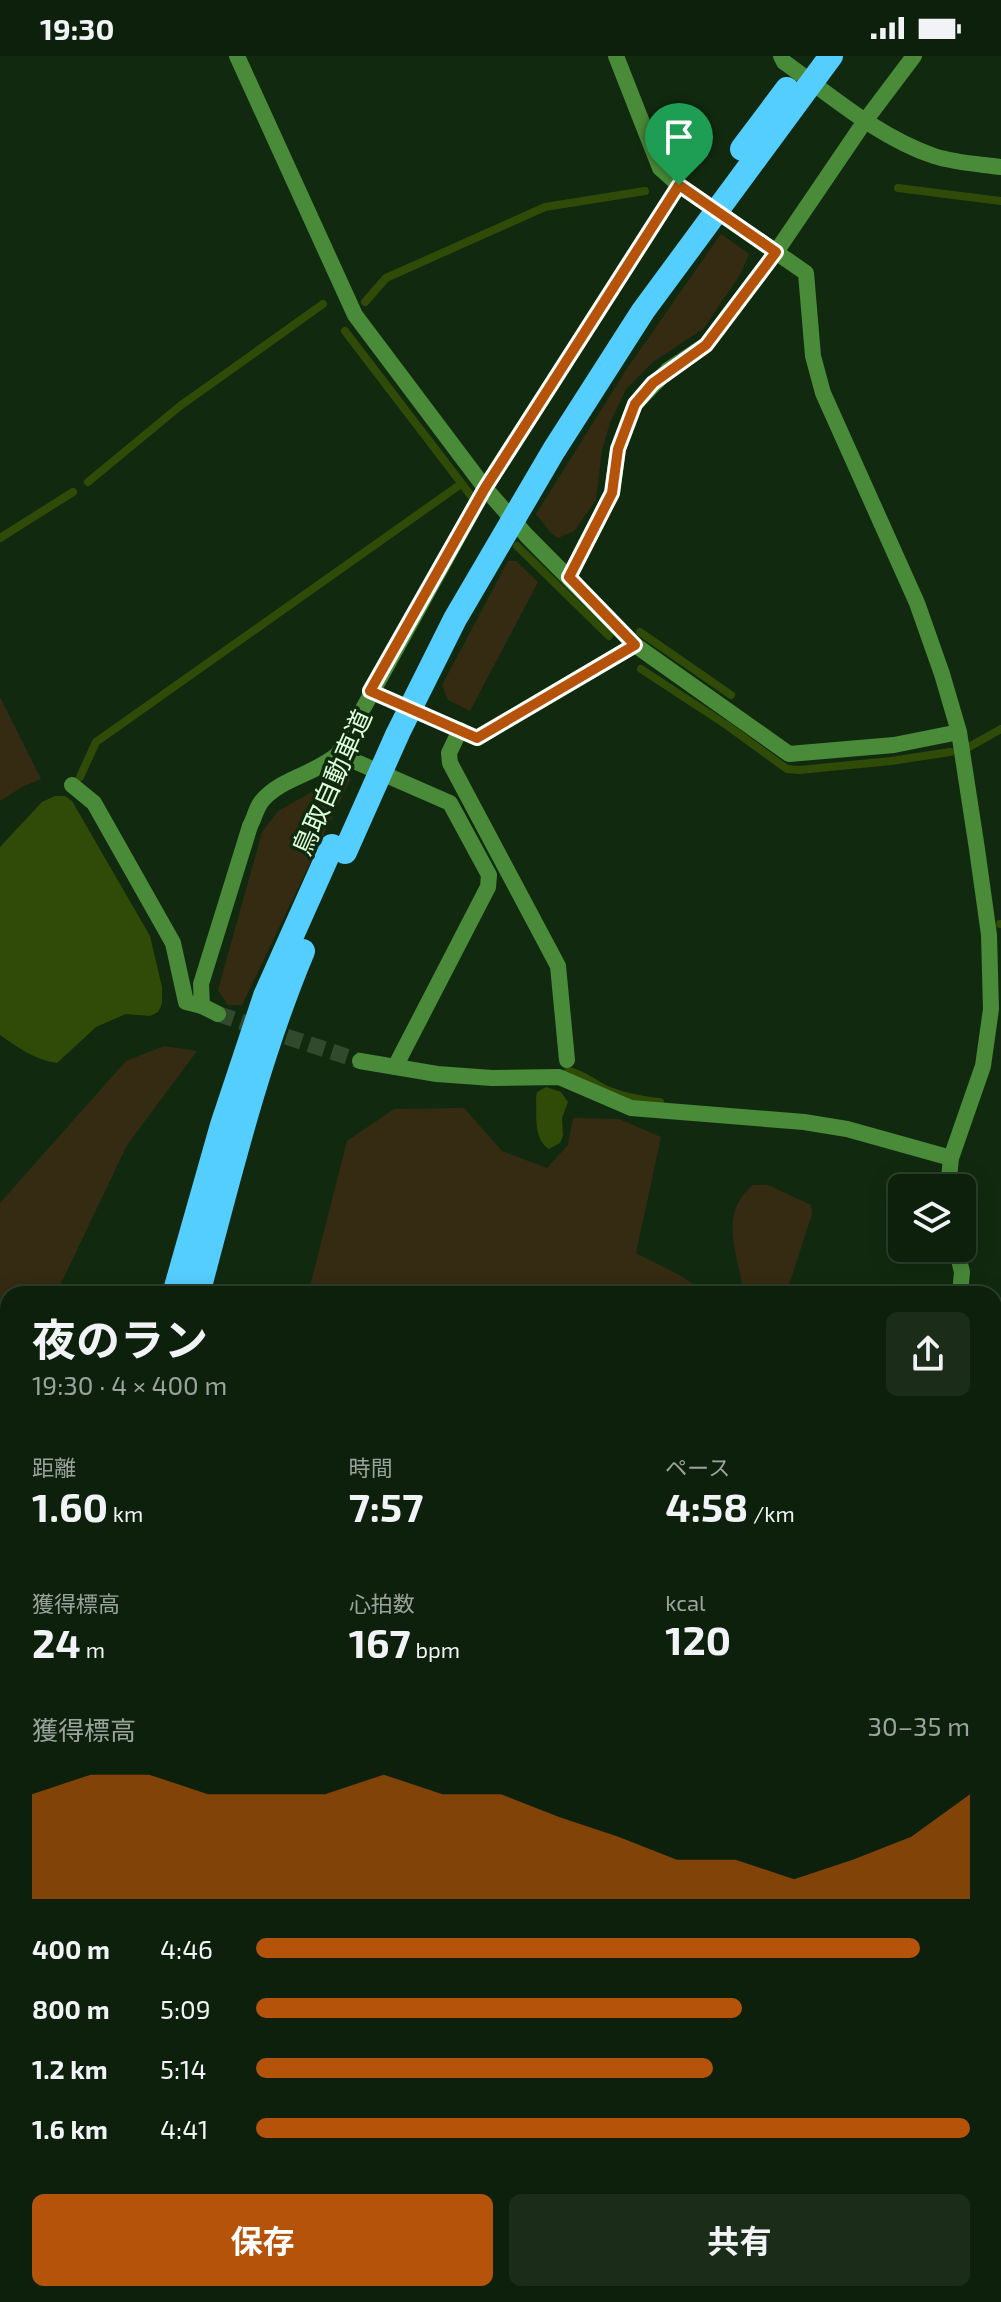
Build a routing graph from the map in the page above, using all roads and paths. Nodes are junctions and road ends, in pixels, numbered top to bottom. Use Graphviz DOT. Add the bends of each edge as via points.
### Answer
graph roads {
  1 [pos="237,56"];
  2 [pos="616,56"];
  3 [pos="781,56"];
  4 [pos="812,56"];
  5 [pos="831,56"];
  6 [pos="914,56"];
  7 [pos="865,121"];
  8 [pos="1001,167"];
  9 [pos="679,185"];
  10 [pos="776,252"];
  11 [pos="485,488"];
  12 [pos="569,577"];
  13 [pos="635,645"];
  14 [pos="370,691"];
  15 [pos="460,730"];
  16 [pos="959,732"];
  17 [pos="338,754"];
  18 [pos="72,785"];
  19 [pos="338,849"];
  20 [pos="567,1060"];
  21 [pos="360,1061"];
  22 [pos="395,1067"];
  23 [pos="951,1158"];
  24 [pos="949,1174"];
  25 [pos="960,1262"];
  26 [pos="176,1286"];
  27 [pos="200,1286"];
  28 [pos="961,1286"];
  1 -- 11 [label="street" via="355,315"];
  2 -- 9 [label="street" via="660,168"];
  3 -- 7 [label="street"];
  4 -- 19 [label="highway, 鳥取自動車道, bridge" via="633,303 543,441 441,612"];
  5 -- 19 [label="highway, 鳥取自動車道, bridge" via="643,311 554,450 455,619"];
  6 -- 7 [label="street"];
  7 -- 8 [label="street" via="938,157"];
  7 -- 10 [label="street"];
  9 -- 10 [label="street"];
  9 -- 11 [label="street"];
  10 -- 12 [label="street" via="706,345 653,383 635,404 618,449 612,493"];
  10 -- 16 [label="street" via="806,273 813,356 823,393 917,603"];
  11 -- 12 [label="street"];
  11 -- 14 [label="street"];
  12 -- 13 [label="street"];
  13 -- 15 [label="street" via="477,738"];
  13 -- 16 [label="street" via="789,754 894,745"];
  14 -- 15 [label="street"];
  14 -- 17 [label="street"];
  15 -- 20 [label="street" via="450,763 558,966"];
  16 -- 23 [label="street" via="989,935 991,1009 983,1066"];
  17 -- 18 [label="street" via="260,803 201,984 210,1010 186,1002 173,943 94,803"];
  17 -- 22 [label="street" via="450,803 489,875 488,887"];
  19 -- 26 [label="highway, 鳥取自動車道" via="265,996"];
  19 -- 27 [label="highway, 鳥取自動車道" via="282,1002"];
  21 -- 22 [label="street"];
  22 -- 23 [label="street" via="492,1078 559,1077 631,1108 804,1122"];
  23 -- 24 [label="street"];
  25 -- 28 [label="street"];
}
